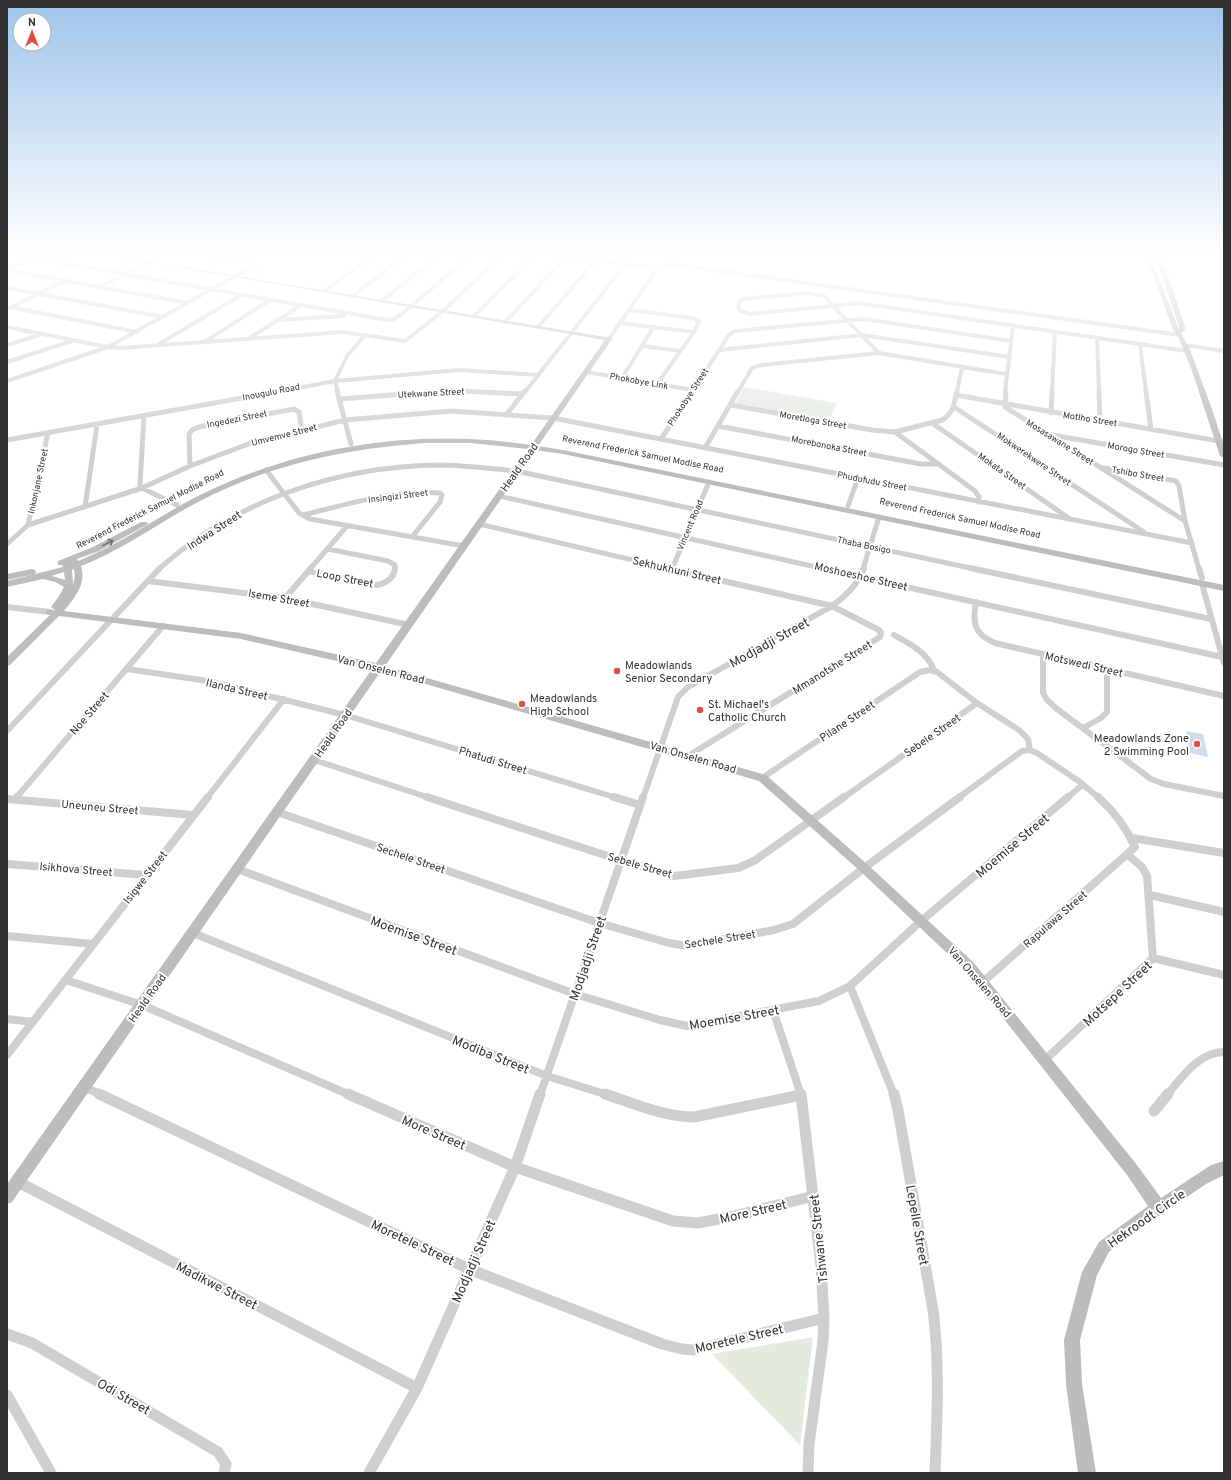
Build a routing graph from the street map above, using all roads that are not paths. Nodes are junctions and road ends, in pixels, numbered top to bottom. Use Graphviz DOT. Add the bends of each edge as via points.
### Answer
graph roads {
  1 [pos="94,324"];
  2 [pos="151,324"];
  3 [pos="192,324"];
  4 [pos="232,324"];
  5 [pos="271,324"];
  6 [pos="427,324"];
  7 [pos="519,324"];
  8 [pos="541,324"];
  9 [pos="579,324"];
  10 [pos="620,324"];
  11 [pos="698,324"];
  12 [pos="806,324"];
  13 [pos="850,324"];
  14 [pos="896,324"];
  15 [pos="1000,324"];
  16 [pos="1108,324"];
  17 [pos="1174,324"];
  18 [pos="1181,324"];
  19 [pos="1013,326"];
  20 [pos="538,327"];
  21 [pos="8,328"];
  22 [pos="654,328"];
  23 [pos="137,332"];
  24 [pos="694,332"];
  25 [pos="1055,332"];
  26 [pos="572,333"];
  27 [pos="41,334"];
  28 [pos="364,334"];
  29 [pos="1180,334"];
  30 [pos="862,335"];
  31 [pos="250,338"];
  32 [pos="1097,338"];
  33 [pos="608,339"];
  34 [pos="73,340"];
  35 [pos="1011,341"];
  36 [pos="204,342"];
  37 [pos="1140,344"];
  38 [pos="7,345"];
  39 [pos="157,345"];
  40 [pos="643,346"];
  41 [pos="108,347"];
  42 [pos="1186,348"];
  43 [pos="719,350"];
  44 [pos="680,351"];
  45 [pos="1224,351"];
  46 [pos="878,353"];
  47 [pos="1010,357"];
  48 [pos="7,362"];
  49 [pos="962,367"];
  50 [pos="586,372"];
  51 [pos="1006,374"];
  52 [pos="538,375"];
  53 [pos="622,378"];
  54 [pos="7,381"];
  55 [pos="335,381"];
  56 [pos="657,384"];
  57 [pos="693,390"];
  58 [pos="522,394"];
  59 [pos="956,395"];
  60 [pos="341,399"];
  61 [pos="1004,404"];
  62 [pos="731,405"];
  63 [pos="954,406"];
  64 [pos="1051,413"];
  65 [pos="506,415"];
  66 [pos="144,416"];
  67 [pos="553,418"];
  68 [pos="345,420"];
  69 [pos="1100,421"];
  70 [pos="932,423"];
  71 [pos="97,425"];
  72 [pos="718,426"];
  73 [pos="1151,429"];
  74 [pos="302,431"];
  75 [pos="895,432"];
  76 [pos="48,433"];
  77 [pos="1048,435"];
  78 [pos="661,439"];
  79 [pos="7,440"];
  80 [pos="1221,441"];
  81 [pos="351,444"];
  82 [pos="535,444"];
  83 [pos="705,448"];
  84 [pos="1224,456"];
  85 [pos="939,464"];
  86 [pos="1224,465"];
  87 [pos="190,466"];
  88 [pos="1100,467"];
  89 [pos="266,470"];
  90 [pos="516,471"];
  91 [pos="858,478"];
  92 [pos="708,482"];
  93 [pos="142,488"];
  94 [pos="284,493"];
  95 [pos="499,496"];
  96 [pos="978,502"];
  97 [pos="177,505"];
  98 [pos="848,506"];
  99 [pos="85,507"];
  100 [pos="697,510"];
  101 [pos="303,515"];
  102 [pos="879,517"];
  103 [pos="1072,520"];
  104 [pos="1185,521"];
  105 [pos="479,524"];
  106 [pos="28,525"];
  107 [pos="347,526"];
  108 [pos="1148,534"];
  109 [pos="412,537"];
  110 [pos="686,538"];
  111 [pos="1192,543"];
  112 [pos="7,544"];
  113 [pos="464,546"];
  114 [pos="870,546"];
  115 [pos="328,549"];
  116 [pos="105,553"];
  117 [pos="70,564"];
  118 [pos="672,568"];
  119 [pos="308,571"];
  120 [pos="42,576"];
  121 [pos="861,576"];
  122 [pos="7,577"];
  123 [pos="79,580"];
  124 [pos="148,581"];
  125 [pos="1202,581"];
  126 [pos="1224,582"];
  127 [pos="7,584"];
  128 [pos="69,586"];
  129 [pos="1224,588"];
  130 [pos="285,598"];
  131 [pos="976,602"];
  132 [pos="832,606"];
  133 [pos="7,607"];
  134 [pos="54,612"];
  135 [pos="1211,619"];
  136 [pos="111,620"];
  137 [pos="409,625"];
  138 [pos="872,625"];
  139 [pos="163,626"];
  140 [pos="894,635"];
  141 [pos="7,654"];
  142 [pos="1043,655"];
  143 [pos="1223,660"];
  144 [pos="7,663"];
  145 [pos="378,667"];
  146 [pos="1107,669"];
  147 [pos="127,670"];
  148 [pos="934,670"];
  149 [pos="1224,696"];
  150 [pos="284,700"];
  151 [pos="977,703"];
  152 [pos="345,714"];
  153 [pos="1084,728"];
  154 [pos="7,731"];
  155 [pos="660,748"];
  156 [pos="1030,750"];
  157 [pos="688,756"];
  158 [pos="314,760"];
  159 [pos="762,778"];
  160 [pos="1082,785"];
  161 [pos="1224,796"];
  162 [pos="11,799"];
  163 [pos="640,805"];
  164 [pos="277,812"];
  165 [pos="193,815"];
  166 [pos="811,820"];
  167 [pos="1132,838"];
  168 [pos="1224,853"];
  169 [pos="1128,855"];
  170 [pos="620,860"];
  171 [pos="7,864"];
  172 [pos="864,868"];
  173 [pos="237,869"];
  174 [pos="146,875"];
  175 [pos="1150,895"];
  176 [pos="1224,912"];
  177 [pos="921,921"];
  178 [pos="599,923"];
  179 [pos="193,933"];
  180 [pos="7,936"];
  181 [pos="93,944"];
  182 [pos="1153,958"];
  183 [pos="1224,975"];
  184 [pos="66,980"];
  185 [pos="983,982"];
  186 [pos="850,986"];
  187 [pos="575,994"];
  188 [pos="142,1005"];
  189 [pos="773,1010"];
  190 [pos="7,1019"];
  191 [pos="33,1022"];
  192 [pos="1224,1052"];
  193 [pos="7,1054"];
  194 [pos="1045,1060"];
  195 [pos="547,1076"];
  196 [pos="84,1087"];
  197 [pos="800,1095"];
  198 [pos="1154,1111"];
  199 [pos="515,1167"];
  200 [pos="1224,1168"];
  201 [pos="18,1182"];
  202 [pos="814,1196"];
  203 [pos="7,1197"];
  204 [pos="1159,1208"];
  205 [pos="470,1269"];
  206 [pos="824,1318"];
  207 [pos="7,1334"];
  208 [pos="417,1388"];
  209 [pos="7,1395"];
  210 [pos="51,1473"];
  211 [pos="224,1473"];
  212 [pos="369,1473"];
  213 [pos="808,1473"];
  214 [pos="935,1473"];
  215 [pos="1088,1473"];
  1 -- 23 [label="street"];
  2 -- 23 [label="street"];
  3 -- 39 [label="street"];
  4 -- 36 [label="street"];
  5 -- 31 [label="street"];
  6 -- 28 [label="street" via="407,340"];
  7 -- 20 [label="street"];
  8 -- 20 [label="street"];
  9 -- 26 [label="street"];
  10 -- 22 [label="street"];
  10 -- 33 [label="street, Heald Road"];
  11 -- 24 [label="street"];
  12 -- 43 [label="street, Phokobye Street" via="738,331 729,335"];
  13 -- 30 [label="street"];
  14 -- 35 [label="street"];
  15 -- 19 [label="street"];
  16 -- 29 [label="street"];
  17 -- 29 [label="street"];
  18 -- 29 [label="street"];
  19 -- 25 [label="street"];
  19 -- 35 [label="street"];
  20 -- 26 [label="street"];
  21 -- 27 [label="street"];
  22 -- 24 [label="street"];
  22 -- 40 [label="street"];
  23 -- 41 [label="street"];
  24 -- 44 [label="street"];
  25 -- 32 [label="street"];
  25 -- 64 [label="street"];
  26 -- 33 [label="street"];
  26 -- 52 [label="street"];
  27 -- 34 [label="street"];
  27 -- 38 [label="street"];
  28 -- 31 [label="street" via="342,332"];
  28 -- 55 [label="street" via="339,370"];
  29 -- 42 [label="street"];
  30 -- 43 [label="street"];
  30 -- 46 [label="street"];
  30 -- 47 [label="street"];
  31 -- 36 [label="street"];
  32 -- 37 [label="street"];
  32 -- 69 [label="street"];
  33 -- 50 [label="street, Heald Road"];
  34 -- 41 [label="street"];
  34 -- 48 [label="street"];
  35 -- 47 [label="street"];
  36 -- 39 [label="street"];
  37 -- 42 [label="street"];
  37 -- 73 [label="street"];
  39 -- 41 [label="street"];
  40 -- 44 [label="street"];
  40 -- 53 [label="street"];
  41 -- 54 [label="street"];
  42 -- 45 [label="street"];
  42 -- 80 [label="street"];
  43 -- 57 [label="street, Phokobye Street"];
  44 -- 56 [label="street"];
  46 -- 49 [label="street"];
  46 -- 62 [label="street" via="756,366 749,372"];
  47 -- 51 [label="street"];
  49 -- 51 [label="street"];
  49 -- 59 [label="street"];
  50 -- 53 [label="street, Phokobye Link"];
  50 -- 67 [label="street, Heald Road"];
  51 -- 61 [label="street"];
  52 -- 55 [label="street, Inougulu Road" via="459,370"];
  52 -- 58 [label="street"];
  53 -- 56 [label="street, Phokobye Link"];
  55 -- 60 [label="street"];
  55 -- 66 [label="street, Inougulu Road"];
  56 -- 57 [label="street, Phokobye Link"];
  57 -- 78 [label="street, Phokobye Street"];
  58 -- 60 [label="street, Utekwane Street" via="449,390"];
  58 -- 65 [label="street"];
  59 -- 61 [label="street, Motlho Street"];
  59 -- 63 [label="street"];
  60 -- 68 [label="street"];
  61 -- 64 [label="street, Motlho Street"];
  61 -- 77 [label="street, Mosasawane Street"];
  62 -- 72 [label="street"];
  62 -- 75 [label="street, Moretloga Street"];
  63 -- 70 [label="street, Moretloga Street" via="949,416"];
  63 -- 108 [label="street, Mokwerekwere Street"];
  64 -- 69 [label="street, Motlho Street"];
  65 -- 67 [label="street, Umvemve Street"];
  65 -- 68 [label="street, Umvemve Street" via="451,411"];
  66 -- 71 [label="street, Inougulu Road"];
  66 -- 93 [label="street" via="139,476"];
  67 -- 78 [label="street, Phudufudu Street"];
  67 -- 82 [label="street, Heald Road"];
  68 -- 74 [label="street, Umvemve Street"];
  68 -- 81 [label="street"];
  69 -- 73 [label="street, Motlho Street"];
  70 -- 75 [label="street, Moretloga Street"];
  70 -- 103 [label="street, Mokata Street"];
  71 -- 76 [label="street, Inougulu Road"];
  71 -- 99 [label="street"];
  72 -- 83 [label="street"];
  72 -- 85 [label="street, Morebonoka Street" via="929,465"];
  73 -- 80 [label="street, Motlho Street"];
  74 -- 87 [label="street, Umvemve Street" via="251,443"];
  74 -- 87 [label="street, Ingedezi Street" via="298,410 294,409 199,427 190,434"];
  75 -- 85 [label="street"];
  76 -- 79 [label="street, Inougulu Road"];
  76 -- 106 [label="street, Inkonjane Street"];
  77 -- 86 [label="street, Morogo Street"];
  77 -- 88 [label="street, Mosasawane Street"];
  78 -- 83 [label="street, Phudufudu Street"];
  80 -- 84 [label="street"];
  81 -- 82 [label="street, Reverend Frederick Samuel Modise Road" via="414,437 452,436"];
  81 -- 97 [label="street, Reverend Frederick Samuel Modise Road" via="299,456 252,471"];
  82 -- 89 [label="street, Reverend Frederick Samuel Modise Road" via="456,440 402,442 346,449"];
  82 -- 90 [label="street, Heald Road"];
  82 -- 92 [label="street, Reverend Frederick Samuel Modise Road"];
  82 -- 98 [label="street, Reverend Frederick Samuel Modise Road"];
  83 -- 91 [label="street, Phudufudu Street"];
  85 -- 96 [label="street" via="975,491 979,497"];
  87 -- 93 [label="street, Umvemve Street"];
  88 -- 104 [label="street, Mosasawane Street"];
  88 -- 104 [label="street, Tshibo Street" via="1176,481"];
  89 -- 94 [label="street"];
  89 -- 116 [label="street, Reverend Frederick Samuel Modise Road" via="203,496"];
  90 -- 94 [label="street, Indwa Street" via="439,465 380,470 354,474"];
  90 -- 95 [label="street, Heald Road"];
  90 -- 100 [label="street, Thaba Bosigo"];
  91 -- 96 [label="street, Phudufudu Street"];
  91 -- 98 [label="street"];
  92 -- 100 [label="street, Vincent Road"];
  92 -- 102 [label="street, Reverend Frederick Samuel Modise Road"];
  93 -- 97 [label="street"];
  93 -- 99 [label="street, Umvemve Street"];
  94 -- 101 [label="street"];
  94 -- 124 [label="street, Indwa Street" via="242,511 218,525 162,567"];
  95 -- 105 [label="street, Heald Road"];
  95 -- 110 [label="street, Moshoeshoe Street"];
  96 -- 103 [label="street, Phudufudu Street"];
  117 -- 97 [label="street, Reverend Frederick Samuel Modise Road, one-way"];
  98 -- 125 [label="street, Reverend Frederick Samuel Modise Road"];
  99 -- 106 [label="street, Umvemve Street"];
  100 -- 110 [label="street, Vincent Road"];
  100 -- 114 [label="street, Thaba Bosigo"];
  101 -- 107 [label="street" via="310,519"];
  101 -- 109 [label="street, Insingizi Street" via="376,497 423,492 440,493 440,502"];
  102 -- 114 [label="street, Modjadji Street"];
  102 -- 125 [label="street, Reverend Frederick Samuel Modise Road"];
  103 -- 108 [label="street, Phudufudu Street"];
  104 -- 111 [label="street"];
  105 -- 113 [label="street, Heald Road"];
  105 -- 118 [label="street, Sekhukhuni Street"];
  106 -- 112 [label="street, Inkonjane Street"];
  107 -- 109 [label="street"];
  107 -- 115 [label="street"];
  108 -- 111 [label="street, Phudufudu Street"];
  109 -- 113 [label="street"];
  110 -- 118 [label="street, Vincent Road"];
  110 -- 121 [label="street, Moshoeshoe Street"];
  111 -- 125 [label="street"];
  113 -- 137 [label="street, Heald Road"];
  114 -- 121 [label="street, Modjadji Street"];
  114 -- 135 [label="street, Thaba Bosigo"];
  115 -- 119 [label="street"];
  115 -- 119 [label="street, Loop Street" via="388,561 395,565 395,572 386,583 378,585"];
  116 -- 117 [label="street, Reverend Frederick Samuel Modise Road"];
  116 -- 123 [label="street"];
  117 -- 120 [label="street"];
  117 -- 122 [label="street"];
  117 -- 123 [label="street"];
  117 -- 128 [label="street"];
  118 -- 132 [label="street, Sekhukhuni Street"];
  119 -- 130 [label="street"];
  120 -- 127 [label="street"];
  120 -- 128 [label="street"];
  121 -- 131 [label="street, Moshoeshoe Street"];
  121 -- 132 [label="street, Modjadji Street" via="842,599"];
  123 -- 134 [label="street" via="72,597"];
  124 -- 130 [label="street, Iseme Street"];
  124 -- 136 [label="street, Indwa Street"];
  125 -- 126 [label="street, Reverend Frederick Samuel Modise Road"];
  125 -- 129 [label="street, Reverend Frederick Samuel Modise Road"];
  125 -- 135 [label="street"];
  128 -- 134 [label="street"];
  130 -- 137 [label="street, Iseme Street"];
  131 -- 142 [label="street, Motswedi Street" via="974,621 979,634 984,638"];
  131 -- 143 [label="street, Moshoeshoe Street"];
  132 -- 138 [label="street, Sekhukhuni Street"];
  132 -- 155 [label="street, Modjadji Street" via="682,692 674,705"];
  133 -- 134 [label="street"];
  134 -- 136 [label="street, Van Onselen Road"];
  134 -- 141 [label="street"];
  134 -- 144 [label="street"];
  135 -- 143 [label="street"];
  136 -- 139 [label="street, Van Onselen Road"];
  136 -- 154 [label="street, Indwa Street"];
  137 -- 145 [label="street, Heald Road"];
  138 -- 157 [label="street, Mmanotshe Street" via="879,630 880,637"];
  139 -- 145 [label="street, Van Onselen Road" via="241,636"];
  139 -- 147 [label="street, Noe Street"];
  140 -- 148 [label="street" via="921,651 930,660"];
  142 -- 146 [label="street, Motswedi Street"];
  142 -- 153 [label="street" via="1044,696 1057,709"];
  145 -- 152 [label="street, Heald Road"];
  145 -- 155 [label="street, Van Onselen Road"];
  146 -- 149 [label="street, Motswedi Street"];
  146 -- 153 [label="street" via="1107,712"];
  147 -- 150 [label="street, Ilanda Street" via="208,681"];
  147 -- 162 [label="street, Noe Street"];
  148 -- 151 [label="street"];
  148 -- 159 [label="street, Pilane Street" via="920,672"];
  150 -- 152 [label="street, Ilanda Street"];
  150 -- 165 [label="street, Isigwe Street"];
  151 -- 156 [label="street" via="1019,730 1028,739"];
  151 -- 166 [label="street, Sebele Street"];
  152 -- 158 [label="street, Heald Road"];
  152 -- 163 [label="street, Phatudi Street"];
  153 -- 161 [label="street" via="1157,782"];
  155 -- 157 [label="street, Van Onselen Road"];
  155 -- 163 [label="street, Modjadji Street"];
  156 -- 160 [label="street"];
  156 -- 172 [label="street, Sechele Street" via="1022,751"];
  157 -- 159 [label="street, Van Onselen Road"];
  158 -- 164 [label="street, Heald Road"];
  158 -- 170 [label="street, Sebele Street"];
  159 -- 166 [label="street, Van Onselen Road"];
  160 -- 167 [label="street" via="1095,793 1114,812"];
  160 -- 177 [label="street, Moemise Street"];
  162 -- 165 [label="street, Uneuneu Street"];
  163 -- 170 [label="street, Modjadji Street"];
  164 -- 173 [label="street, Heald Road"];
  164 -- 178 [label="street, Sechele Street"];
  165 -- 174 [label="street, Isigwe Street"];
  166 -- 170 [label="street, Sebele Street" via="754,861 738,868 674,876"];
  166 -- 172 [label="street, Van Onselen Road"];
  167 -- 168 [label="street"];
  167 -- 169 [label="street" via="1135,847"];
  169 -- 175 [label="street" via="1142,867 1147,876"];
  169 -- 185 [label="street, Rapulawa Street"];
  170 -- 178 [label="street, Modjadji Street"];
  171 -- 174 [label="street, Isikhova Street"];
  172 -- 177 [label="street, Van Onselen Road"];
  172 -- 178 [label="street, Sechele Street" via="793,924 774,930 686,946"];
  173 -- 179 [label="street, Heald Road"];
  173 -- 187 [label="street, Moemise Street"];
  174 -- 181 [label="street, Isigwe Street"];
  175 -- 176 [label="street"];
  175 -- 182 [label="street"];
  177 -- 185 [label="street, Van Onselen Road"];
  177 -- 186 [label="street, Moemise Street"];
  178 -- 187 [label="street, Modjadji Street"];
  179 -- 188 [label="street, Heald Road"];
  179 -- 195 [label="street, Modiba Street"];
  180 -- 181 [label="street"];
  181 -- 184 [label="street, Isigwe Street"];
  182 -- 183 [label="street, Motsepe Street"];
  182 -- 194 [label="street, Motsepe Street"];
  184 -- 188 [label="street, More Street"];
  184 -- 191 [label="street, Isigwe Street"];
  185 -- 194 [label="street, Van Onselen Road"];
  186 -- 189 [label="street, Moemise Street" via="823,999"];
  186 -- 214 [label="street, Lepelle Street" via="898,1110 933,1310 938,1386"];
  187 -- 189 [label="street, Moemise Street" via="679,1025 700,1024"];
  187 -- 195 [label="street, Modjadji Street"];
  188 -- 196 [label="street, Heald Road"];
  188 -- 199 [label="street, More Street"];
  189 -- 197 [label="street, Tshwane Street"];
  190 -- 191 [label="street"];
  191 -- 193 [label="street, Isigwe Street"];
  192 -- 198 [label="street" via="1213,1052 1205,1056"];
  194 -- 204 [label="street, Van Onselen Road"];
  195 -- 197 [label="street, Modiba Street" via="683,1117 706,1116"];
  195 -- 199 [label="street, Modjadji Street"];
  196 -- 201 [label="street, Heald Road"];
  196 -- 205 [label="street, Moretele Street"];
  197 -- 202 [label="street, Tshwane Street"];
  199 -- 202 [label="street, More Street" via="647,1213 687,1223 734,1216"];
  199 -- 205 [label="street, Modjadji Street"];
  200 -- 204 [label="street, Hekroodt Circle" via="1216,1170"];
  201 -- 203 [label="street, Heald Road"];
  201 -- 208 [label="street, Madikwe Street"];
  202 -- 206 [label="street, Tshwane Street"];
  204 -- 215 [label="street, Hekroodt Circle" via="1104,1247 1090,1272 1080,1308 1072,1340 1072,1359"];
  205 -- 206 [label="street, Moretele Street" via="662,1344 682,1349 694,1350 713,1346"];
  205 -- 208 [label="street, Modjadji Street"];
  206 -- 213 [label="street, Tshwane Street" via="822,1362 809,1444"];
  207 -- 211 [label="street, Odi Street" via="32,1342 218,1452 226,1464"];
  208 -- 212 [label="street, Modjadji Street"];
  209 -- 210 [label="street"];
}
